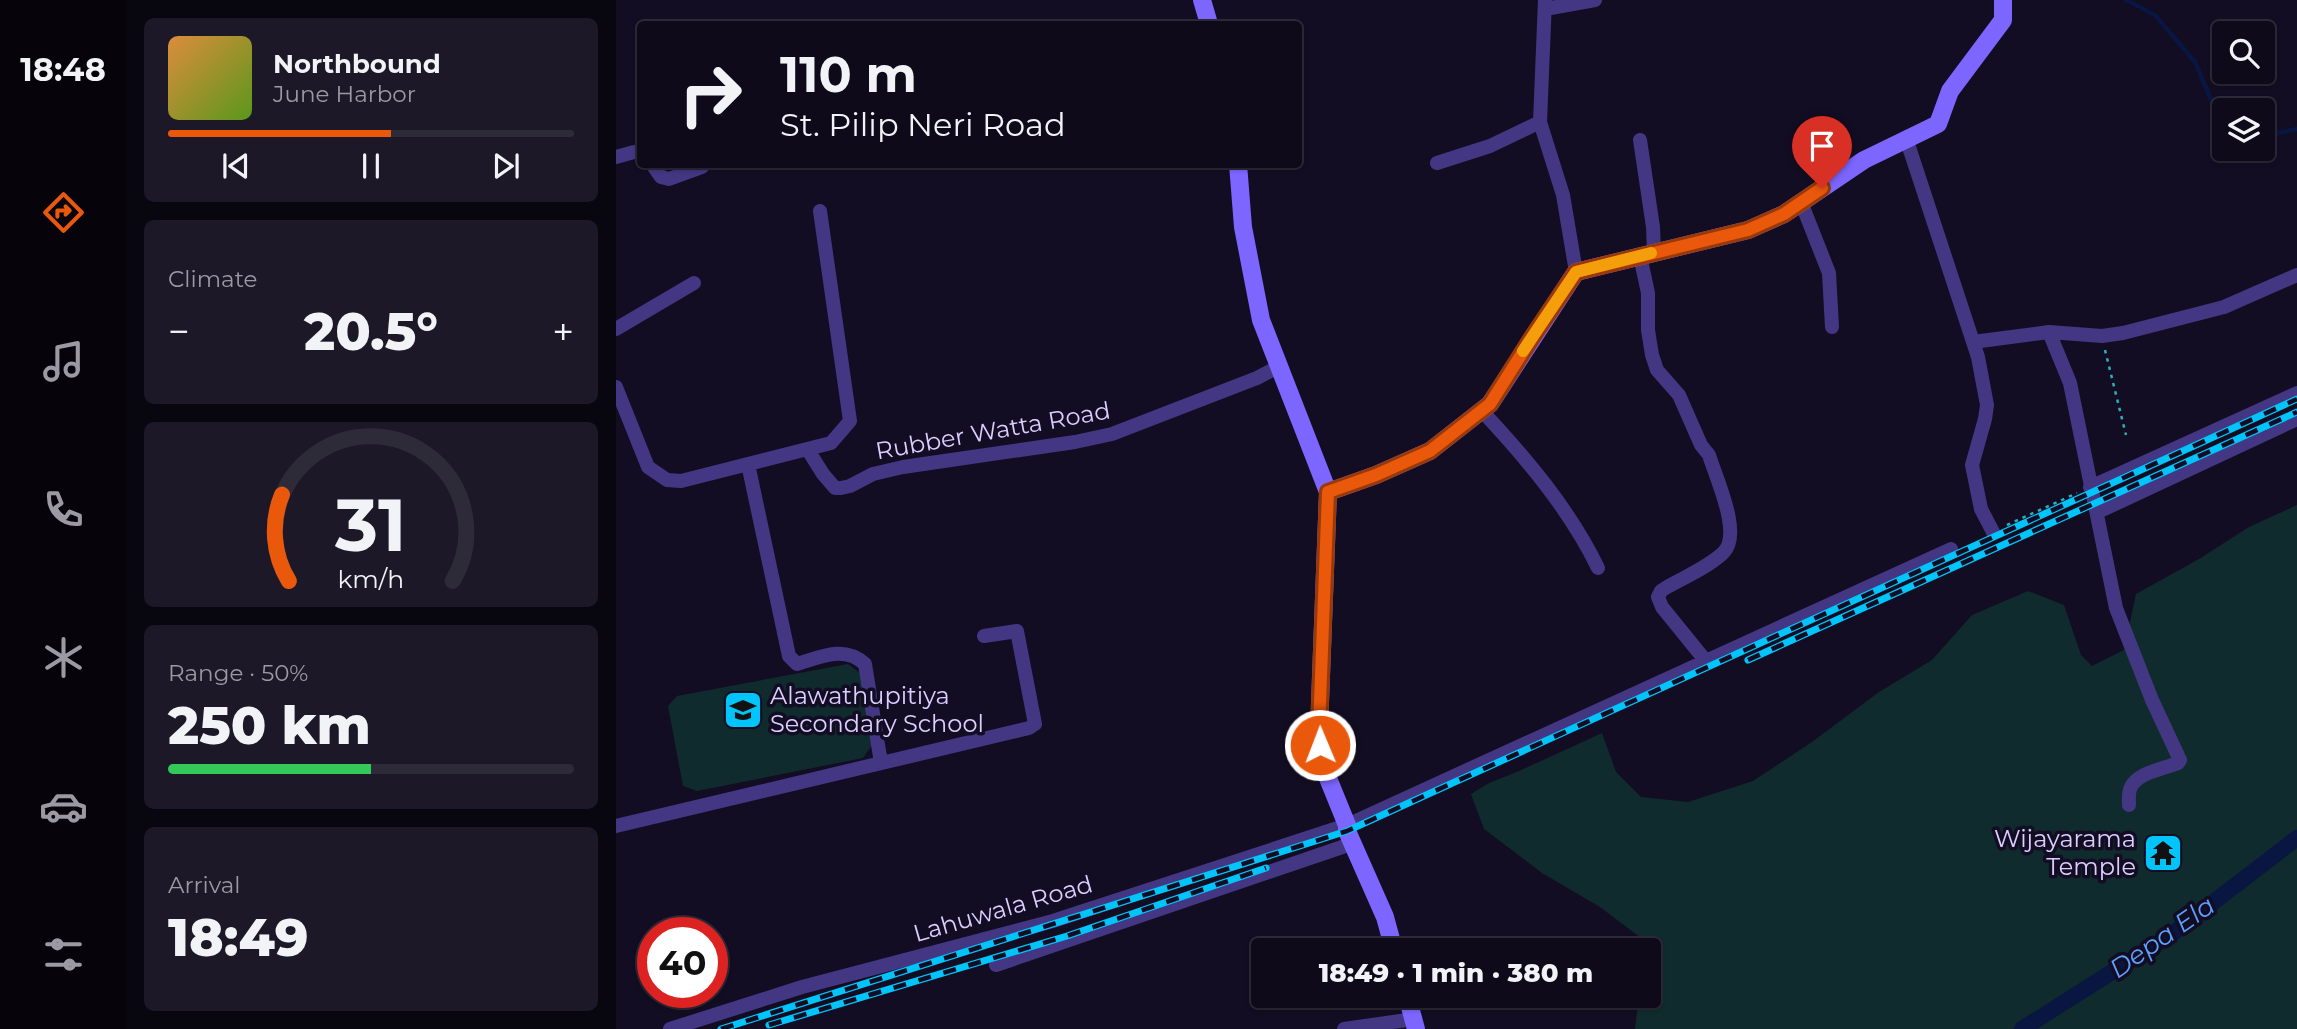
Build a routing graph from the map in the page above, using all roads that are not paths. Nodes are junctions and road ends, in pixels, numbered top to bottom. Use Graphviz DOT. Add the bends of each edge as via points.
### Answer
graph roads {
  1 [pos="1202,0"];
  2 [pos="1595,0"];
  3 [pos="2003,0"];
  4 [pos="1545,5"];
  5 [pos="1208,21"];
  6 [pos="1540,122"];
  7 [pos="1906,138"];
  8 [pos="1640,140"];
  9 [pos="637,152"];
  10 [pos="616,156"];
  11 [pos="1437,163"];
  12 [pos="654,168"];
  13 [pos="699,168"];
  14 [pos="1238,168"];
  15 [pos="1801,202"];
  16 [pos="820,211"];
  17 [pos="1647,254"];
  18 [pos="1576,272"];
  19 [pos="2297,275"];
  20 [pos="694,284"];
  21 [pos="1832,327"];
  22 [pos="616,329"];
  23 [pos="2049,332"];
  24 [pos="1973,342"];
  25 [pos="1280,366"];
  26 [pos="616,387"];
  27 [pos="2297,393"];
  28 [pos="1482,411"];
  29 [pos="2297,419"];
  30 [pos="808,450"];
  31 [pos="748,464"];
  32 [pos="2090,487"];
  33 [pos="1328,492"];
  34 [pos="2098,512"];
  35 [pos="1993,532"];
  36 [pos="1951,549"];
  37 [pos="1598,568"];
  38 [pos="984,636"];
  39 [pos="1704,660"];
  40 [pos="881,763"];
  41 [pos="2129,805"];
  42 [pos="1347,825"];
  43 [pos="616,826"];
  44 [pos="1354,843"];
  45 [pos="1391,938"];
  46 [pos="996,965"];
  47 [pos="1415,1024"];
  48 [pos="670,1029"];
  49 [pos="1344,1029"];
  1 -- 5 [label="street"];
  2 -- 4 [label="street"];
  3 -- 7 [label="street" via="2003,20 1950,91 1938,124"];
  4 -- 6 [label="street"];
  6 -- 11 [label="street" via="1490,146"];
  6 -- 18 [label="street" via="1563,195"];
  7 -- 15 [label="street"];
  7 -- 24 [label="street"];
  8 -- 17 [label="street" via="1653,228"];
  9 -- 10 [label="street"];
  12 -- 13 [label="street" via="660,177 669,179"];
  14 -- 25 [label="street" via="1243,227 1261,320"];
  15 -- 17 [label="street" via="1748,230"];
  15 -- 21 [label="street" via="1829,272"];
  16 -- 30 [label="street" via="850,421 831,443"];
  17 -- 18 [label="street"];
  17 -- 39 [label="street" via="1652,355 1657,370 1679,395 1709,455 1732,529 1724,553 1658,597"];
  18 -- 28 [label="street"];
  19 -- 23 [label="street" via="2224,307 2169,323 2102,336"];
  20 -- 22 [label="street"];
  23 -- 24 [label="street"];
  23 -- 32 [label="street" via="2070,383"];
  24 -- 35 [label="street" via="1987,405 1972,466 1981,509"];
  25 -- 30 [label="street, Rubber Watta Road" via="1112,434 903,467 841,488 835,488"];
  25 -- 33 [label="street"];
  26 -- 31 [label="street" via="648,467 667,481"];
  27 -- 32 [label="street"];
  28 -- 33 [label="street" via="1430,451"];
  28 -- 37 [label="street" via="1519,450 1584,540"];
  29 -- 34 [label="street"];
  30 -- 31 [label="street"];
  31 -- 40 [label="street" via="789,656 797,664 844,652 865,664"];
  32 -- 34 [label="street"];
  33 -- 42 [label="street" via="1319,729 1321,761"];
  34 -- 41 [label="street" via="2116,608 2180,760 2136,781 2130,788"];
  36 -- 39 [label="street, Lahuwala Road"];
  38 -- 40 [label="street" via="1017,631 1035,724"];
  39 -- 42 [label="street, Lahuwala Road"];
  40 -- 43 [label="street"];
  42 -- 44 [label="street"];
  42 -- 48 [label="street, Lahuwala Road" via="1032,927 802,988"];
  44 -- 45 [label="street"];
  44 -- 46 [label="street"];
  47 -- 49 [label="street"];
}
